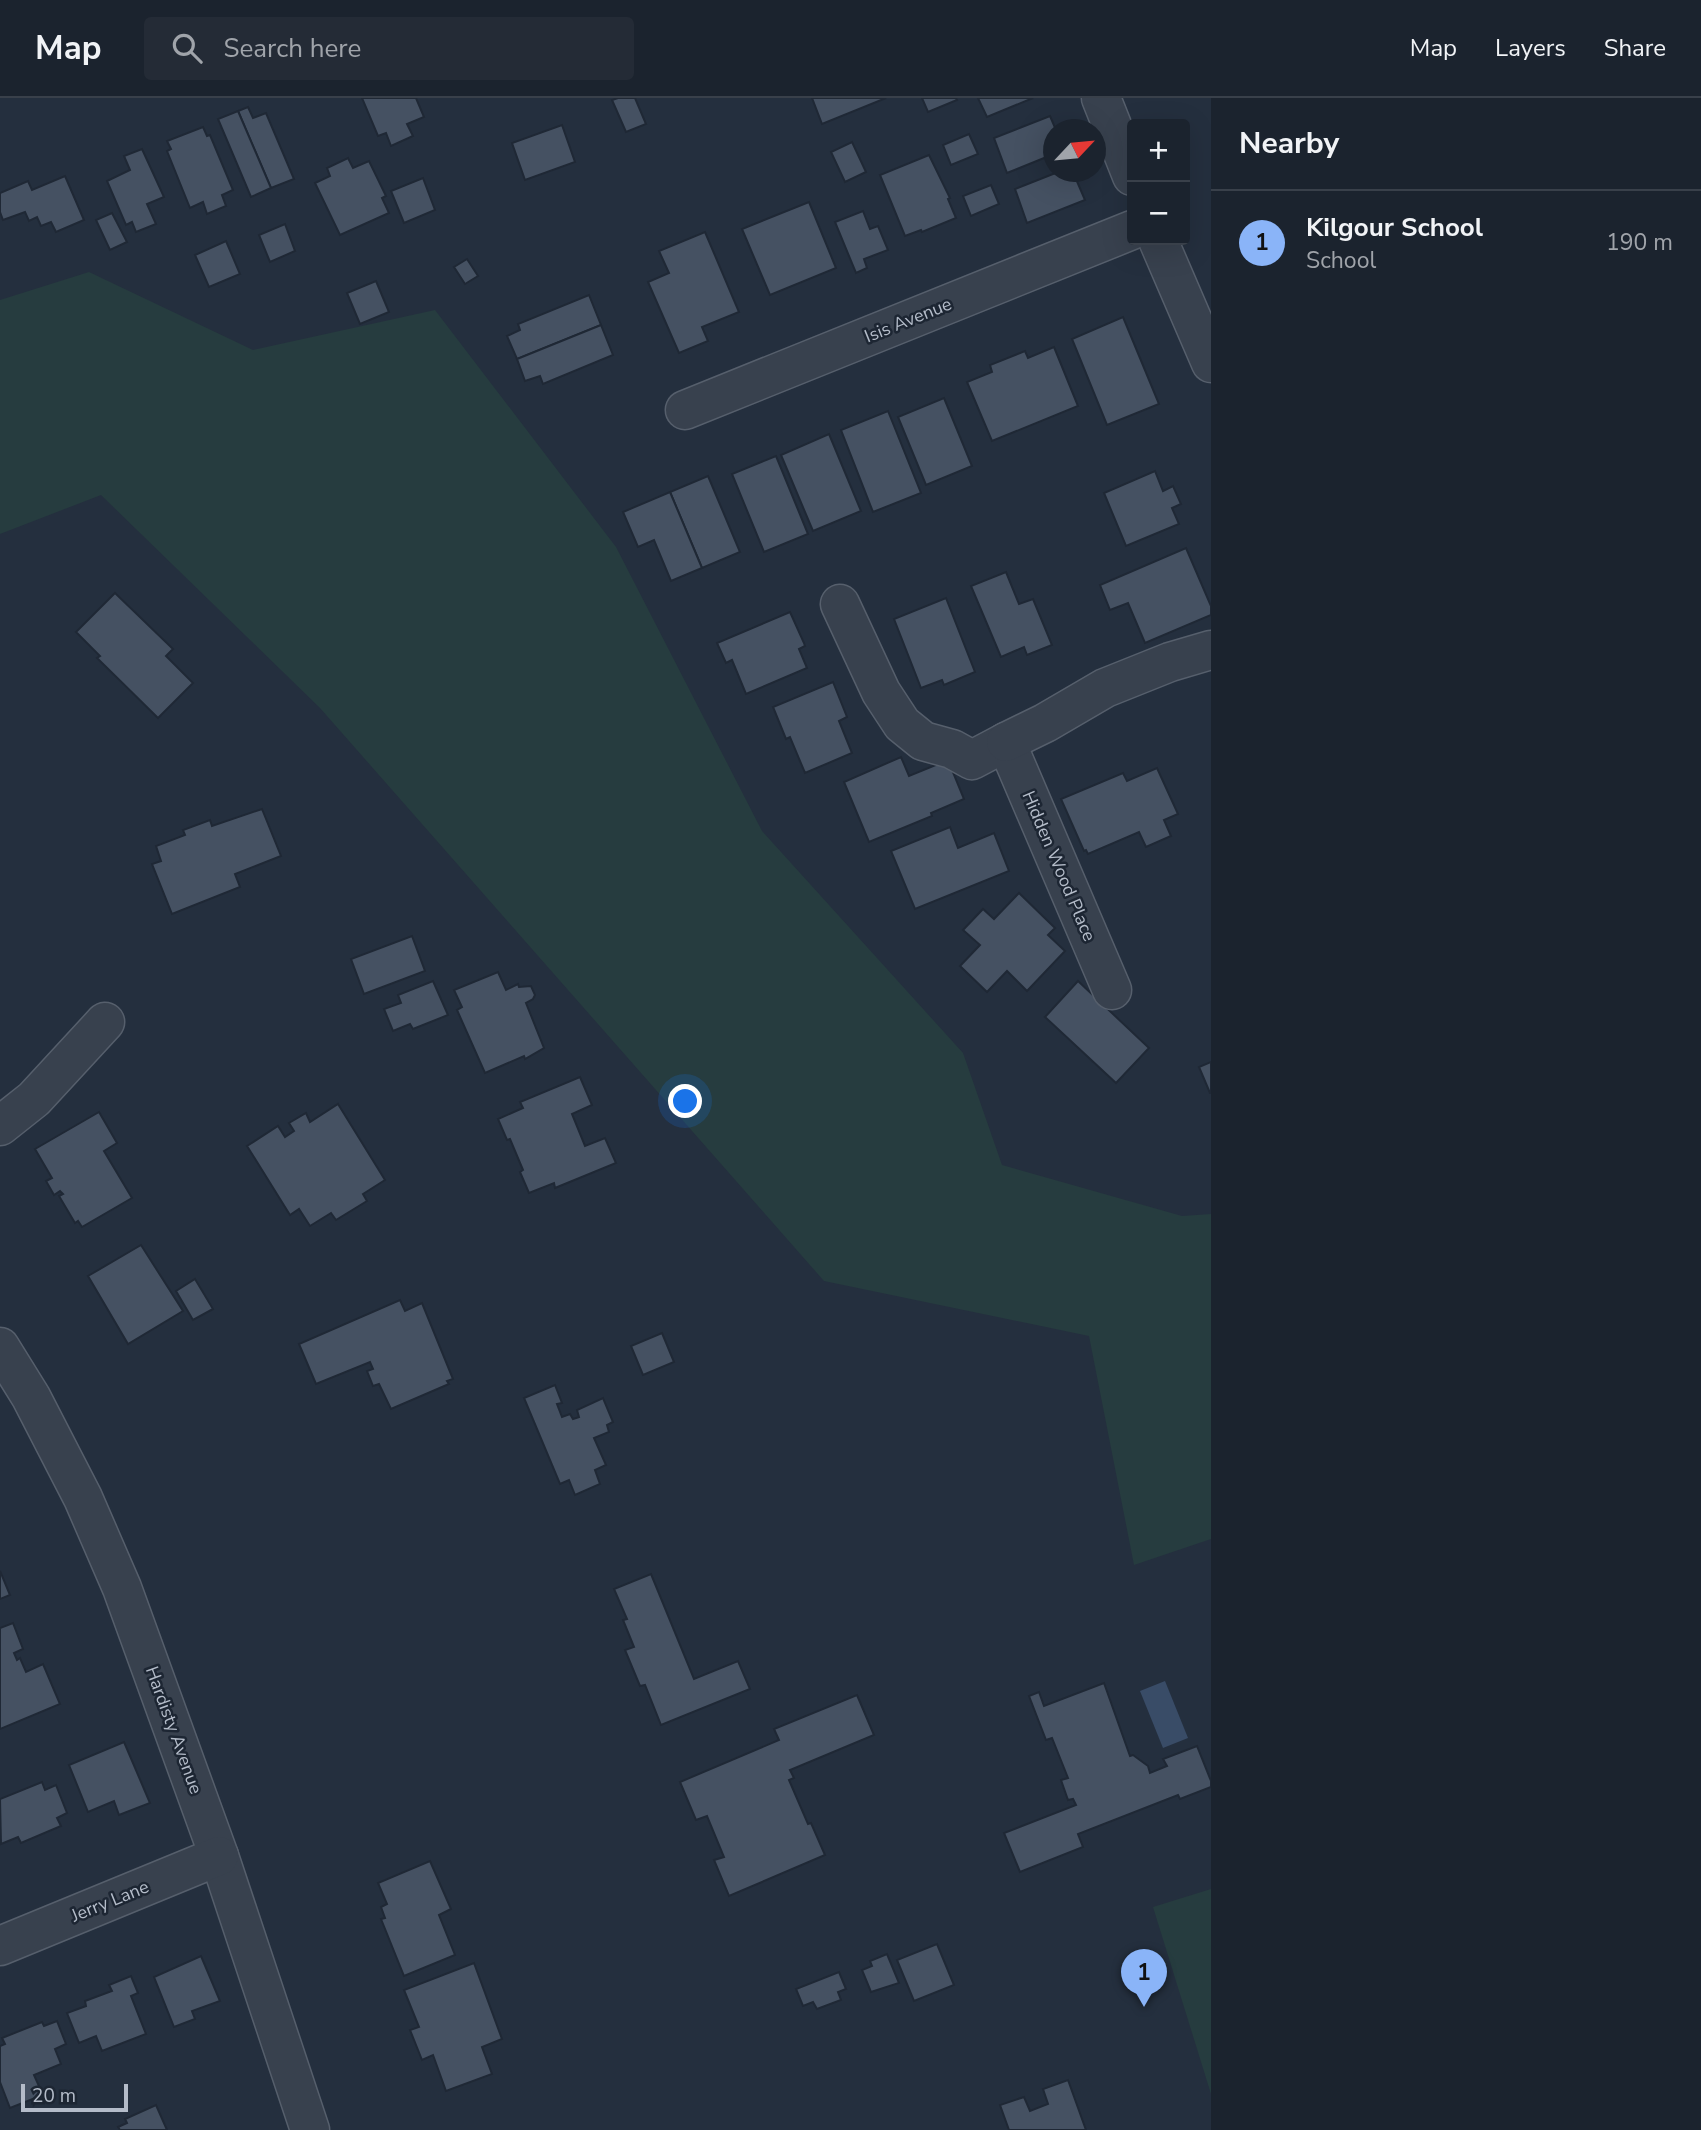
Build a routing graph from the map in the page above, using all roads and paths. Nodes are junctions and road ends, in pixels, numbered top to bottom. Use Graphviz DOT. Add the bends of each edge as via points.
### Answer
graph roads {
  1 [pos="1101,98"];
  2 [pos="1127,163"];
  3 [pos="1127,232"];
  4 [pos="1160,245"];
  5 [pos="1211,363"];
  6 [pos="685,410"];
  7 [pos="840,604"];
  8 [pos="1211,650"];
  9 [pos="1006,742"];
  10 [pos="1112,990"];
  11 [pos="105,1023"];
  12 [pos="0,1126"];
  13 [pos="0,1347"];
  14 [pos="219,1856"];
  15 [pos="0,1947"];
  16 [pos="310,2130"];
  1 -- 2 [label="street"];
  3 -- 6 [label="street, Isis Avenue"];
  4 -- 5 [label="street"];
  7 -- 9 [label="street" via="881,692 902,724 923,741 972,760"];
  8 -- 9 [label="street" via="1105,688"];
  9 -- 10 [label="street, Hidden Wood Place"];
  11 -- 12 [label="street" via="34,1099"];
  13 -- 14 [label="street, Hardisty Avenue" via="83,1498 122,1588"];
  14 -- 15 [label="street, Jerry Lane"];
  14 -- 16 [label="street, Hardisty Avenue"];
}
